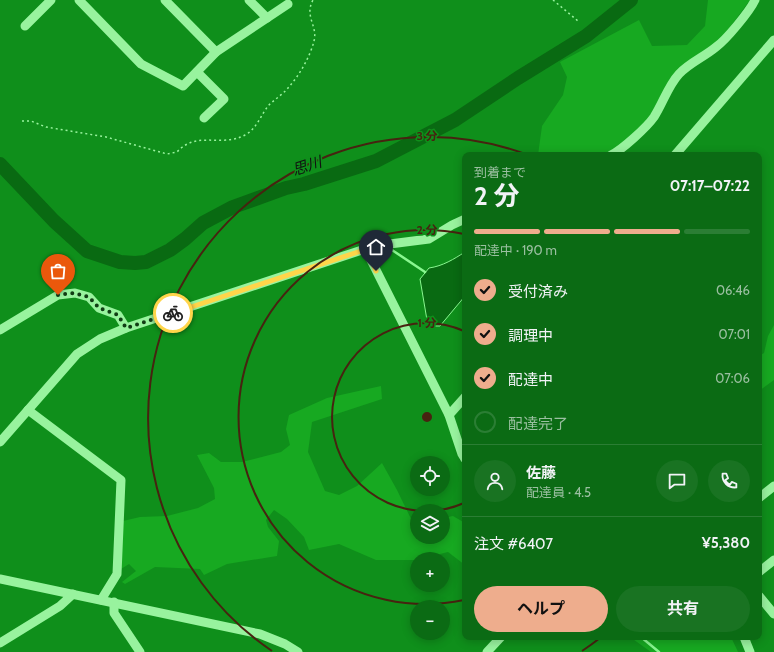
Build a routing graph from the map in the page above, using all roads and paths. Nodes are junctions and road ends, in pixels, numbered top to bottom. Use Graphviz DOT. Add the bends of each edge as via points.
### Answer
graph roads {
  1 [pos="51,0"];
  2 [pos="79,0"];
  3 [pos="165,0"];
  4 [pos="249,0"];
  5 [pos="554,0"];
  6 [pos="754,0"];
  7 [pos="288,4"];
  8 [pos="267,18"];
  9 [pos="578,21"];
  10 [pos="24,26"];
  11 [pos="774,40"];
  12 [pos="216,52"];
  13 [pos="197,72"];
  14 [pos="204,118"];
  15 [pos="616,152"];
  16 [pos="677,152"];
  17 [pos="462,220"];
  18 [pos="367,249"];
  19 [pos="126,328"];
  20 [pos="0,330"];
  21 [pos="462,401"];
  22 [pos="28,410"];
  23 [pos="449,416"];
  24 [pos="0,442"];
  25 [pos="462,454"];
  26 [pos="774,486"];
  27 [pos="762,496"];
  28 [pos="774,560"];
  29 [pos="762,570"];
  30 [pos="0,579"];
  31 [pos="74,594"];
  32 [pos="101,600"];
  33 [pos="762,600"];
  34 [pos="114,602"];
  35 [pos="774,614"];
  36 [pos="498,640"];
  37 [pos="745,640"];
  38 [pos="0,643"];
  39 [pos="140,652"];
  40 [pos="298,652"];
  41 [pos="487,652"];
  42 [pos="750,652"];
  1 -- 10 [label="street"];
  2 -- 13 [label="street" via="141,64 183,86"];
  3 -- 12 [label="street"];
  4 -- 8 [label="street"];
  5 -- 9 [label="path"];
  6 -- 15 [label="street" via="716,48 678,74 654,117 629,143"];
  7 -- 8 [label="street"];
  8 -- 12 [label="street"];
  11 -- 16 [label="street"];
  12 -- 13 [label="street"];
  13 -- 14 [label="street" via="224,99"];
  17 -- 18 [label="street" via="429,239"];
  18 -- 19 [label="street"];
  18 -- 23 [label="street"];
  19 -- 20 [label="street" via="118,315 99,308 89,297 74,293 58,295"];
  19 -- 22 [label="street" via="100,339 78,354"];
  21 -- 23 [label="street"];
  22 -- 24 [label="street"];
  22 -- 32 [label="street" via="121,480 117,574"];
  23 -- 25 [label="street"];
  26 -- 27 [label="street"];
  28 -- 29 [label="street"];
  30 -- 31 [label="street"];
  31 -- 32 [label="street"];
  31 -- 38 [label="street" via="60,606"];
  32 -- 34 [label="street"];
  33 -- 35 [label="street"];
  34 -- 39 [label="street" via="114,613"];
  34 -- 40 [label="street" via="260,634"];
  36 -- 41 [label="street"];
  37 -- 42 [label="street"];
}
